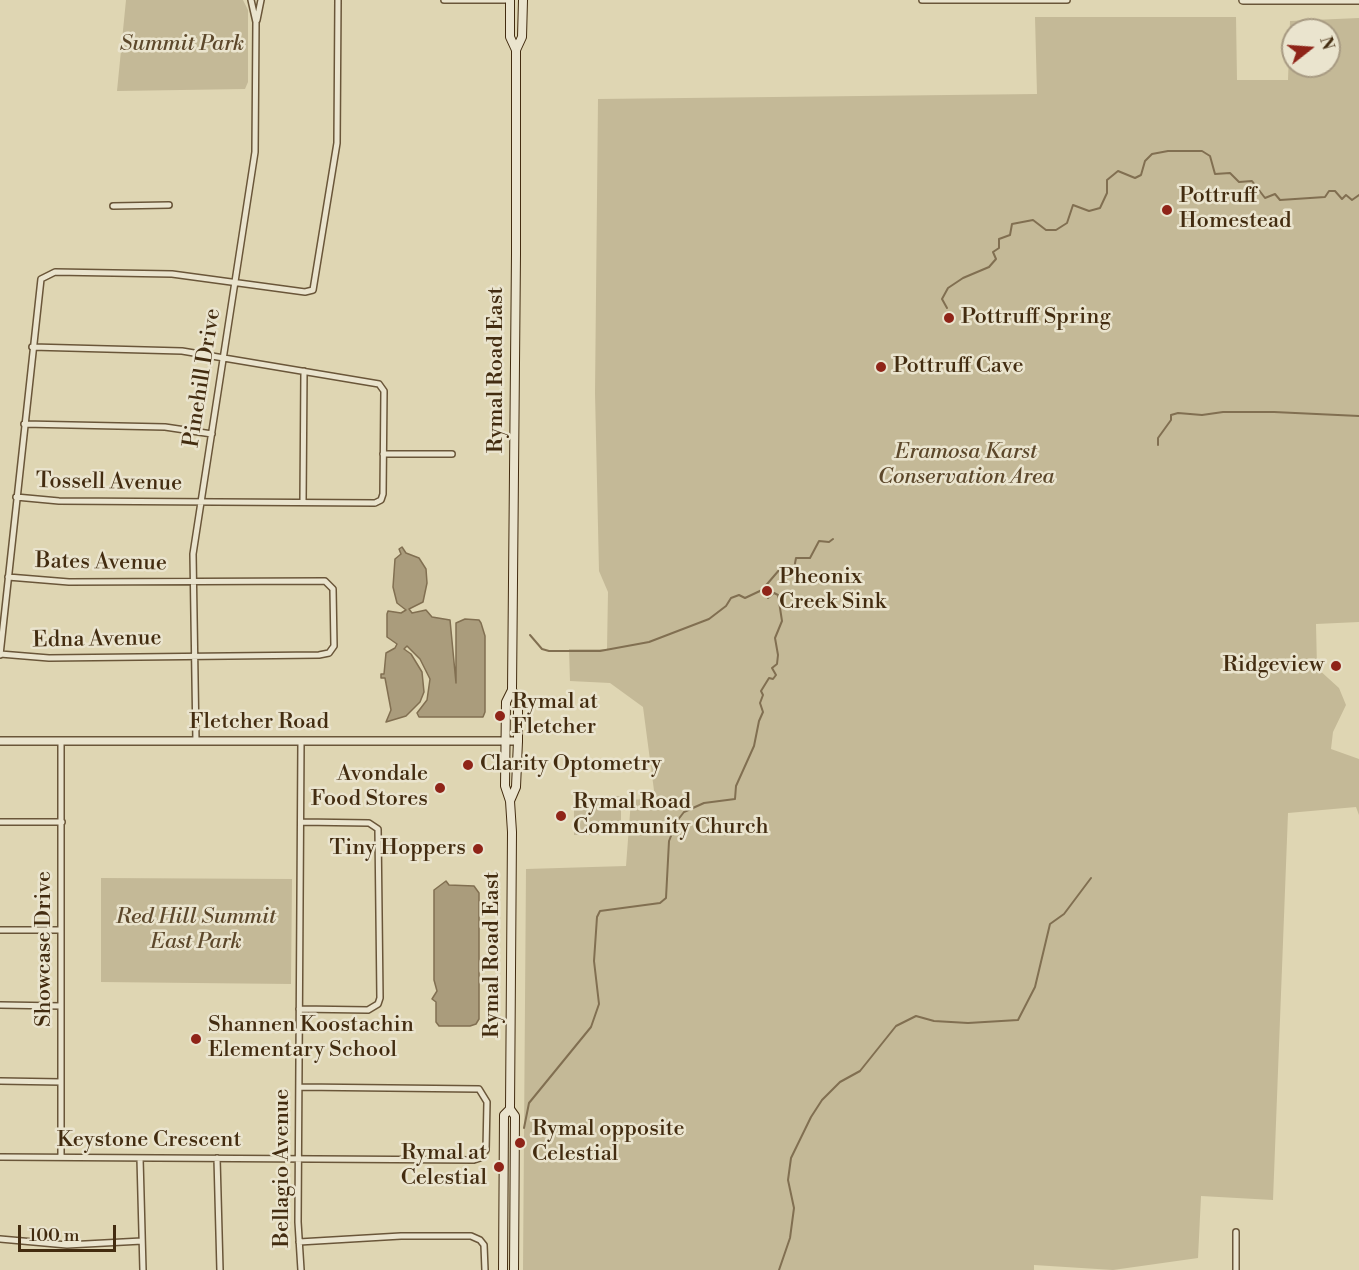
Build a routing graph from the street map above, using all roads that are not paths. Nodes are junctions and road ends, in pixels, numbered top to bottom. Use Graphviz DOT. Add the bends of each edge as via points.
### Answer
graph roads {
  1 [pos="251,0"];
  2 [pos="261,0"];
  3 [pos="338,0"];
  4 [pos="444,0"];
  5 [pos="511,0"];
  6 [pos="523,0"];
  7 [pos="922,0"];
  8 [pos="1067,0"];
  9 [pos="1243,0"];
  10 [pos="1359,0"];
  11 [pos="256,22"];
  12 [pos="516,50"];
  13 [pos="169,205"];
  14 [pos="113,206"];
  15 [pos="235,283"];
  16 [pos="32,347"];
  17 [pos="223,358"];
  18 [pos="304,371"];
  19 [pos="24,424"];
  20 [pos="212,434"];
  21 [pos="383,454"];
  22 [pos="452,454"];
  23 [pos="16,497"];
  24 [pos="201,502"];
  25 [pos="303,502"];
  26 [pos="8,577"];
  27 [pos="193,580"];
  28 [pos="0,655"];
  29 [pos="195,655"];
  30 [pos="512,690"];
  31 [pos="0,741"];
  32 [pos="61,741"];
  33 [pos="196,741"];
  34 [pos="301,741"];
  35 [pos="518,741"];
  36 [pos="506,742"];
  37 [pos="510,801"];
  38 [pos="0,822"];
  39 [pos="62,822"];
  40 [pos="301,822"];
  41 [pos="0,930"];
  42 [pos="61,930"];
  43 [pos="0,1005"];
  44 [pos="61,1006"];
  45 [pos="299,1009"];
  46 [pos="0,1081"];
  47 [pos="61,1082"];
  48 [pos="299,1087"];
  49 [pos="510,1109"];
  50 [pos="0,1157"];
  51 [pos="61,1157"];
  52 [pos="140,1158"];
  53 [pos="217,1158"];
  54 [pos="299,1159"];
  55 [pos="1236,1232"];
  56 [pos="0,1239"];
  57 [pos="142,1241"];
  58 [pos="300,1242"];
  59 [pos="143,1270"];
  60 [pos="220,1270"];
  61 [pos="301,1270"];
  62 [pos="485,1270"];
  63 [pos="503,1270"];
  64 [pos="514,1270"];
  65 [pos="1236,1270"];
  1 -- 11 [label="street, Pinehill Drive"];
  2 -- 11 [label="street, Pinehill Drive"];
  3 -- 15 [label="street" via="337,143 315,285 312,291 305,292"];
  4 -- 5 [label="street"];
  5 -- 12 [label="main road, Rymal Road East" via="510,37"];
  6 -- 12 [label="main road, Rymal Road East" via="522,37"];
  7 -- 8 [label="street"];
  9 -- 10 [label="street"];
  11 -- 15 [label="street, Pinehill Drive" via="255,152"];
  12 -- 30 [label="main road, Rymal Road East"];
  13 -- 14 [label="street"];
  15 -- 16 [label="street" via="172,274 50,273 39,283"];
  15 -- 17 [label="street, Pinehill Drive"];
  16 -- 17 [label="street" via="174,351"];
  16 -- 19 [label="street"];
  17 -- 18 [label="street"];
  17 -- 20 [label="street, Pinehill Drive"];
  18 -- 21 [label="street" via="382,386"];
  18 -- 25 [label="street"];
  19 -- 20 [label="street" via="165,427"];
  19 -- 23 [label="street"];
  20 -- 24 [label="street, Pinehill Drive"];
  21 -- 22 [label="street"];
  21 -- 25 [label="street, Tossell Avenue" via="383,494 379,502"];
  23 -- 24 [label="street, Tossell Avenue"];
  23 -- 26 [label="street"];
  24 -- 25 [label="street, Tossell Avenue"];
  24 -- 27 [label="street, Pinehill Drive"];
  26 -- 27 [label="street, Bates Avenue" via="69,582"];
  26 -- 28 [label="street"];
  27 -- 29 [label="street, Pinehill Drive"];
  27 -- 29 [label="street, Bates Avenue" via="322,580 330,583 333,593 334,646 325,655"];
  28 -- 29 [label="street, Edna Avenue"];
  29 -- 33 [label="street, Pinehill Drive"];
  30 -- 35 [label="main road, Rymal Road East" via="518,701"];
  30 -- 36 [label="main road, Rymal Road East" via="506,702"];
  31 -- 32 [label="street, Fletcher Road"];
  32 -- 33 [label="street, Fletcher Road"];
  32 -- 39 [label="street, Showcase Drive"];
  33 -- 34 [label="street, Fletcher Road"];
  34 -- 36 [label="street, Fletcher Road"];
  34 -- 40 [label="street, Bellagio Avenue"];
  35 -- 36 [label="street, Fletcher Road"];
  35 -- 37 [label="main road, Rymal Road East" via="516,787"];
  36 -- 37 [label="main road, Rymal Road East" via="505,786"];
  37 -- 49 [label="main road, Rymal Road East"];
  38 -- 39 [label="street"];
  39 -- 42 [label="street, Showcase Drive"];
  40 -- 45 [label="street, Bellagio Avenue"];
  40 -- 45 [label="street" via="369,822 378,829 380,998 368,1010"];
  41 -- 42 [label="street"];
  42 -- 44 [label="street, Showcase Drive"];
  43 -- 44 [label="street"];
  44 -- 47 [label="street, Showcase Drive"];
  45 -- 48 [label="street, Bellagio Avenue"];
  46 -- 47 [label="street"];
  47 -- 51 [label="street, Showcase Drive"];
  48 -- 54 [label="street, Bellagio Avenue"];
  48 -- 54 [label="street, Keystone Crescent" via="473,1088 484,1093 487,1102 486,1150 480,1158"];
  49 -- 63 [label="main road, Rymal Road East" via="504,1115"];
  49 -- 64 [label="main road, Rymal Road East" via="515,1116"];
  50 -- 51 [label="street, Keystone Crescent"];
  51 -- 52 [label="street, Keystone Crescent"];
  52 -- 53 [label="street, Keystone Crescent"];
  52 -- 57 [label="street"];
  53 -- 54 [label="street, Keystone Crescent"];
  53 -- 60 [label="street"];
  54 -- 58 [label="street, Bellagio Avenue"];
  55 -- 65 [label="street"];
  56 -- 57 [label="street" via="67,1245"];
  57 -- 59 [label="street"];
  58 -- 61 [label="street, Bellagio Avenue"];
  58 -- 62 [label="street" via="471,1236 484,1245"];
}
